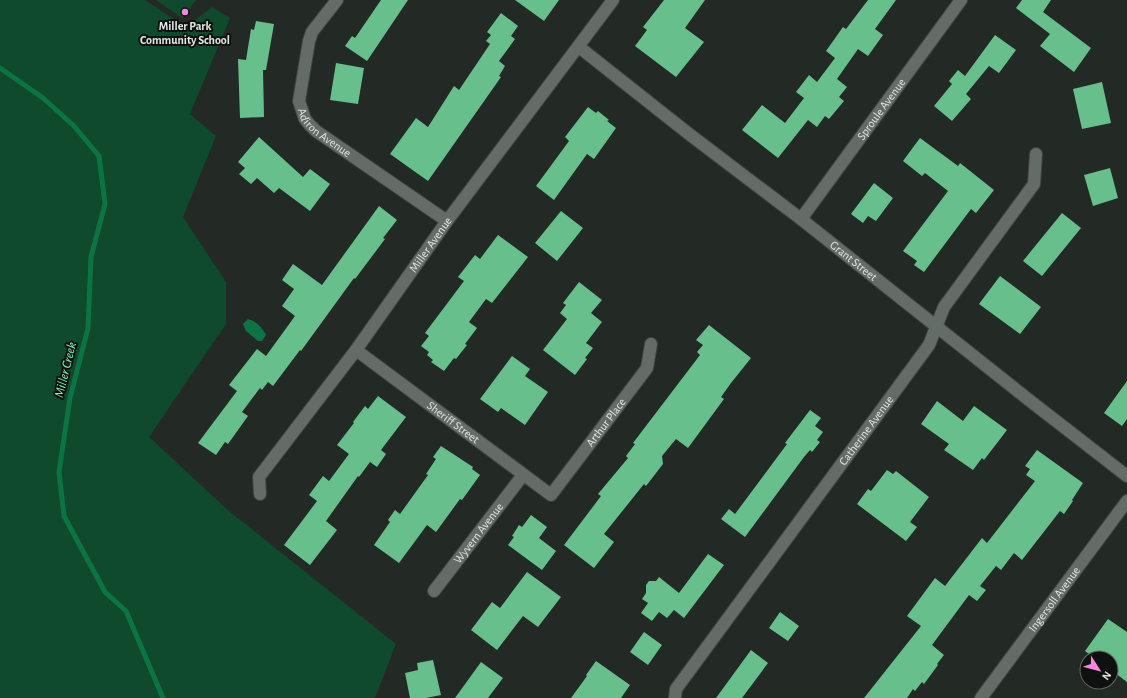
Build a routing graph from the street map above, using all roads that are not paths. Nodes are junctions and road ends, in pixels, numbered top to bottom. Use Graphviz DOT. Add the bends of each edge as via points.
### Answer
graph roads {
  1 [pos="336,0"];
  2 [pos="613,0"];
  3 [pos="961,0"];
  4 [pos="578,47"];
  5 [pos="1036,154"];
  6 [pos="801,219"];
  7 [pos="447,221"];
  8 [pos="936,327"];
  9 [pos="651,344"];
  10 [pos="356,350"];
  11 [pos="522,475"];
  12 [pos="1127,476"];
  13 [pos="260,494"];
  14 [pos="551,495"];
  15 [pos="1127,501"];
  16 [pos="434,591"];
  17 [pos="675,698"];
  18 [pos="981,698"];
  1 -- 7 [label="street, Adiron Avenue" via="312,32 309,41 299,101 305,119 316,131"];
  2 -- 4 [label="street, Miller Avenue"];
  3 -- 6 [label="street, Sproule Avenue"];
  4 -- 6 [label="street, Grant Street"];
  4 -- 7 [label="street, Miller Avenue"];
  5 -- 8 [label="street, Catherine Avenue" via="1034,184 944,307"];
  6 -- 8 [label="street, Grant Street"];
  7 -- 10 [label="street, Miller Avenue"];
  8 -- 12 [label="street, Grant Street"];
  8 -- 17 [label="street, Catherine Avenue" via="929,346 676,689"];
  9 -- 14 [label="street, Arthur Place" via="647,368"];
  10 -- 11 [label="street, Sheriff Street"];
  10 -- 13 [label="street, Miller Avenue" via="259,477"];
  11 -- 14 [label="street, Sheriff Street"];
  11 -- 16 [label="street, Wyvern Avenue"];
  15 -- 18 [label="street, Ingersoll Avenue"];
}
